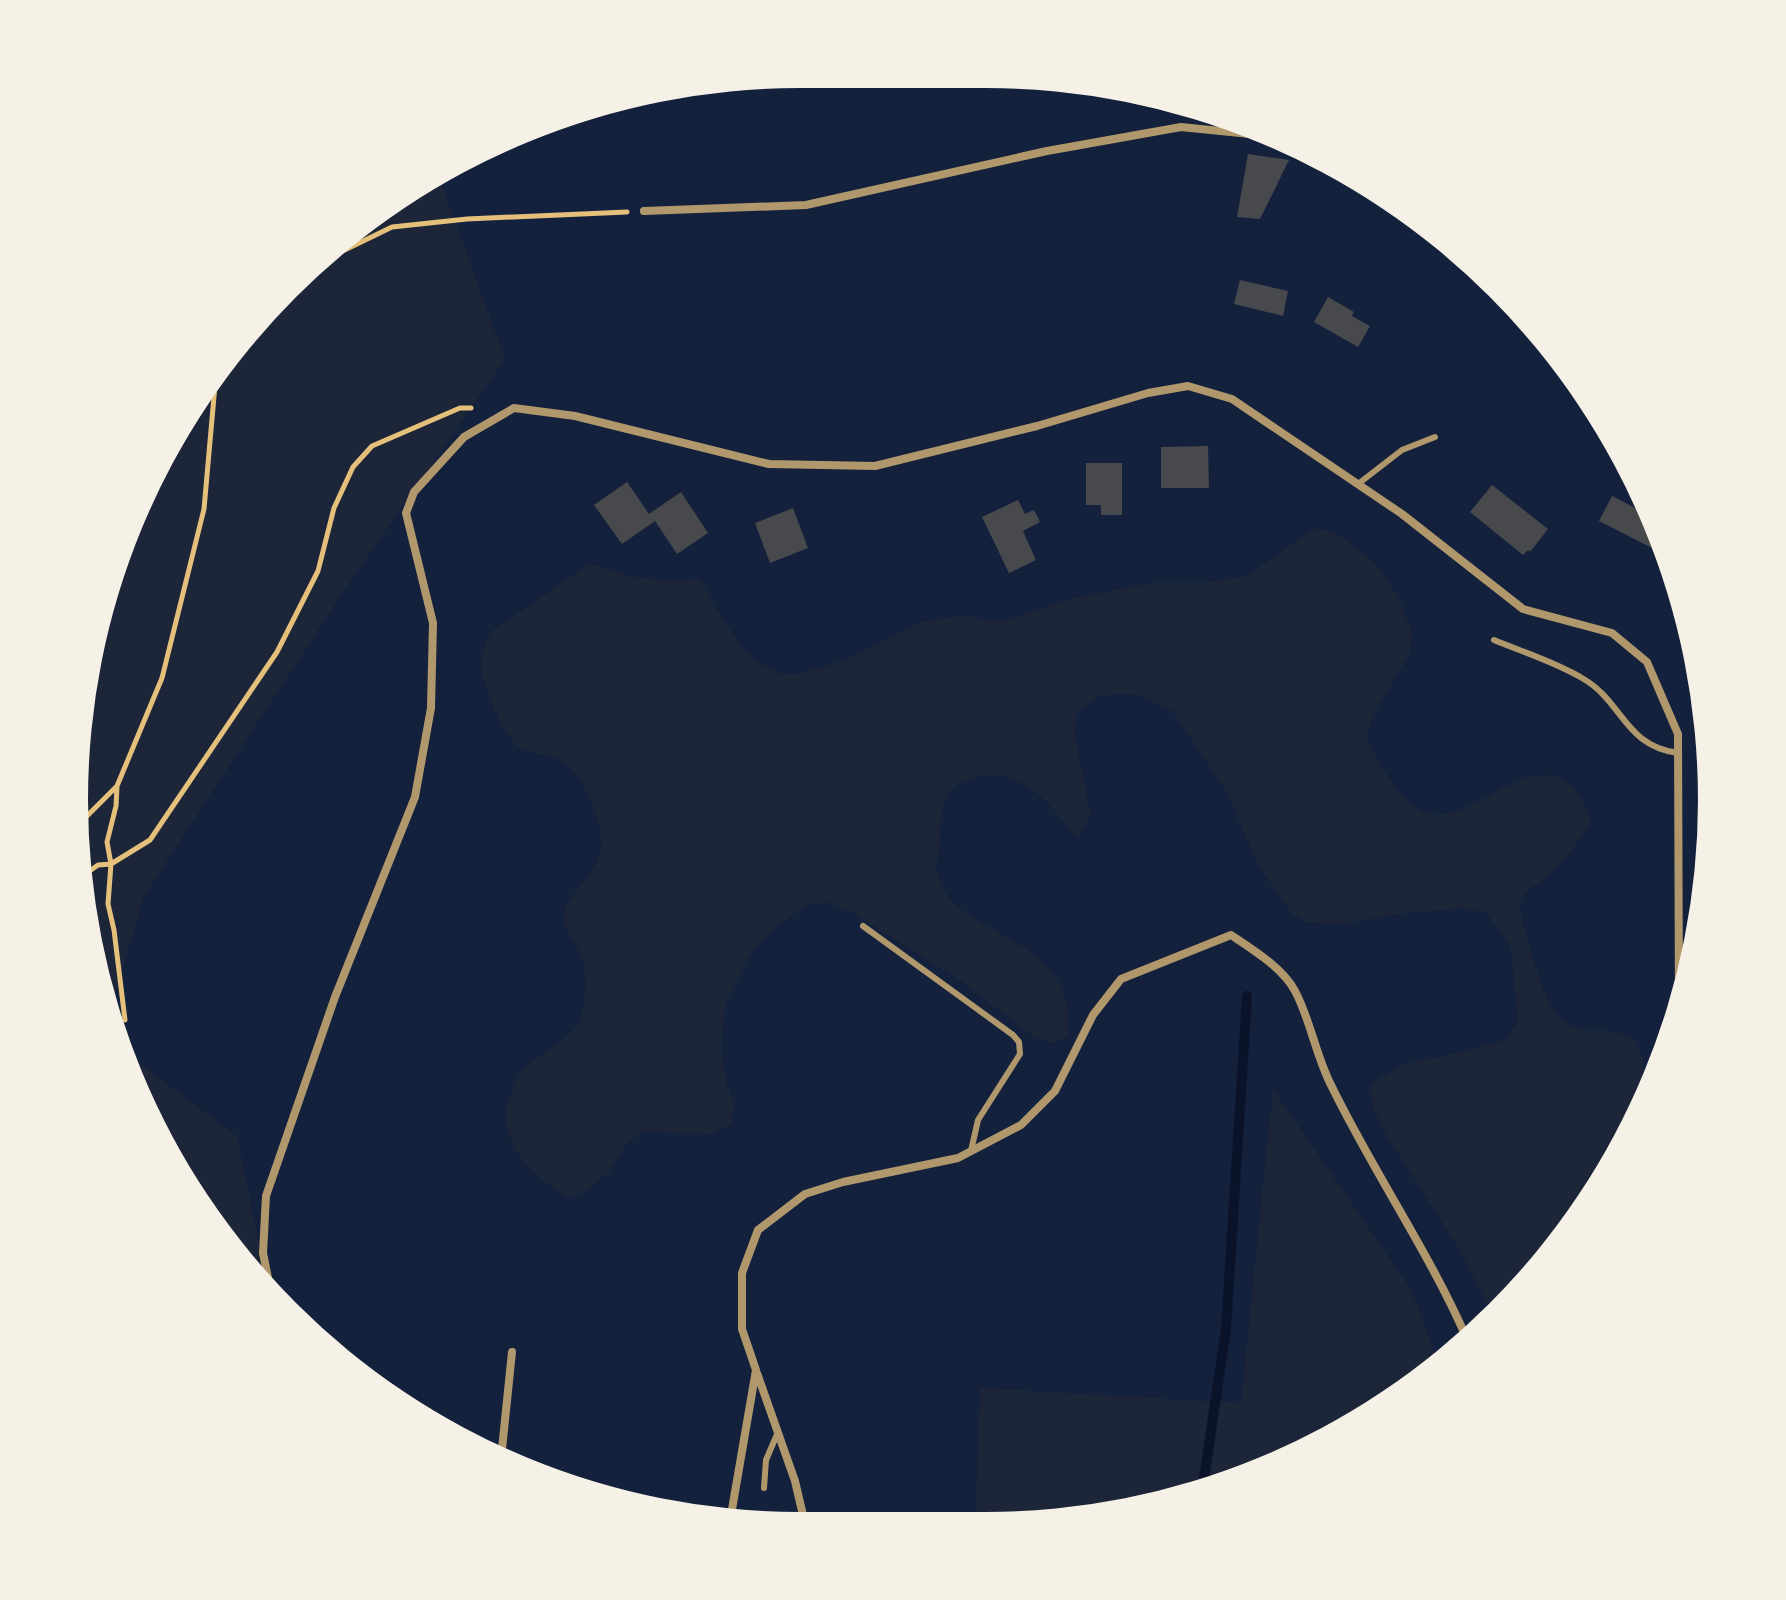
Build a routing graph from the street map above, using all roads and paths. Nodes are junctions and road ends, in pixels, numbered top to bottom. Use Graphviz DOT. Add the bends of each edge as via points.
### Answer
graph roads {
  1 [pos="1231,132"];
  2 [pos="644,211"];
  3 [pos="355,245"];
  4 [pos="214,396"];
  5 [pos="473,408"];
  6 [pos="1435,437"];
  7 [pos="1358,484"];
  8 [pos="1494,640"];
  9 [pos="1678,753"];
  10 [pos="117,786"];
  11 [pos="89,814"];
  12 [pos="111,864"];
  13 [pos="92,869"];
  14 [pos="863,926"];
  15 [pos="1681,951"];
  16 [pos="125,1020"];
  17 [pos="971,1151"];
  18 [pos="267,1271"];
  19 [pos="1462,1328"];
  20 [pos="512,1352"];
  21 [pos="756,1370"];
  22 [pos="778,1432"];
  23 [pos="502,1447"];
  24 [pos="764,1488"];
  25 [pos="732,1508"];
  26 [pos="802,1512"];
  1 -- 2 [label="street" via="1181,127 806,205"];
  2 -- 3 [label="path" via="392,227"];
  4 -- 10 [label="path" via="204,509 162,678"];
  5 -- 12 [label="path" via="460,408 372,446 353,467 334,508 318,571 277,652 150,840"];
  6 -- 7 [label="lane" via="1402,450"];
  7 -- 9 [label="street" via="1523,609 1612,633 1647,662 1678,734"];
  7 -- 18 [label="street" via="1232,399 1188,386 875,466 769,464 575,416 514,408 464,437 414,492 406,513 433,623 431,708 415,797 335,997 266,1196"];
  8 -- 9 [label="lane" via="1582,678 1605,696 1637,737 1660,751"];
  9 -- 15 [label="street"];
  10 -- 11 [label="path"];
  10 -- 12 [label="path" via="107,842"];
  12 -- 13 [label="path"];
  12 -- 16 [label="path" via="108,904"];
  14 -- 17 [label="lane" via="1019,1042 1020,1054 978,1120"];
  17 -- 19 [label="street" via="1021,1125 1055,1091 1093,1015 1121,979 1231,935 1263,956 1294,988 1329,1083"];
  17 -- 21 [label="street" via="805,1194 758,1230 742,1273 742,1329"];
  20 -- 23 [label="street"];
  21 -- 22 [label="street"];
  21 -- 25 [label="street"];
  22 -- 24 [label="lane" via="766,1460"];
  22 -- 26 [label="street"];
}
